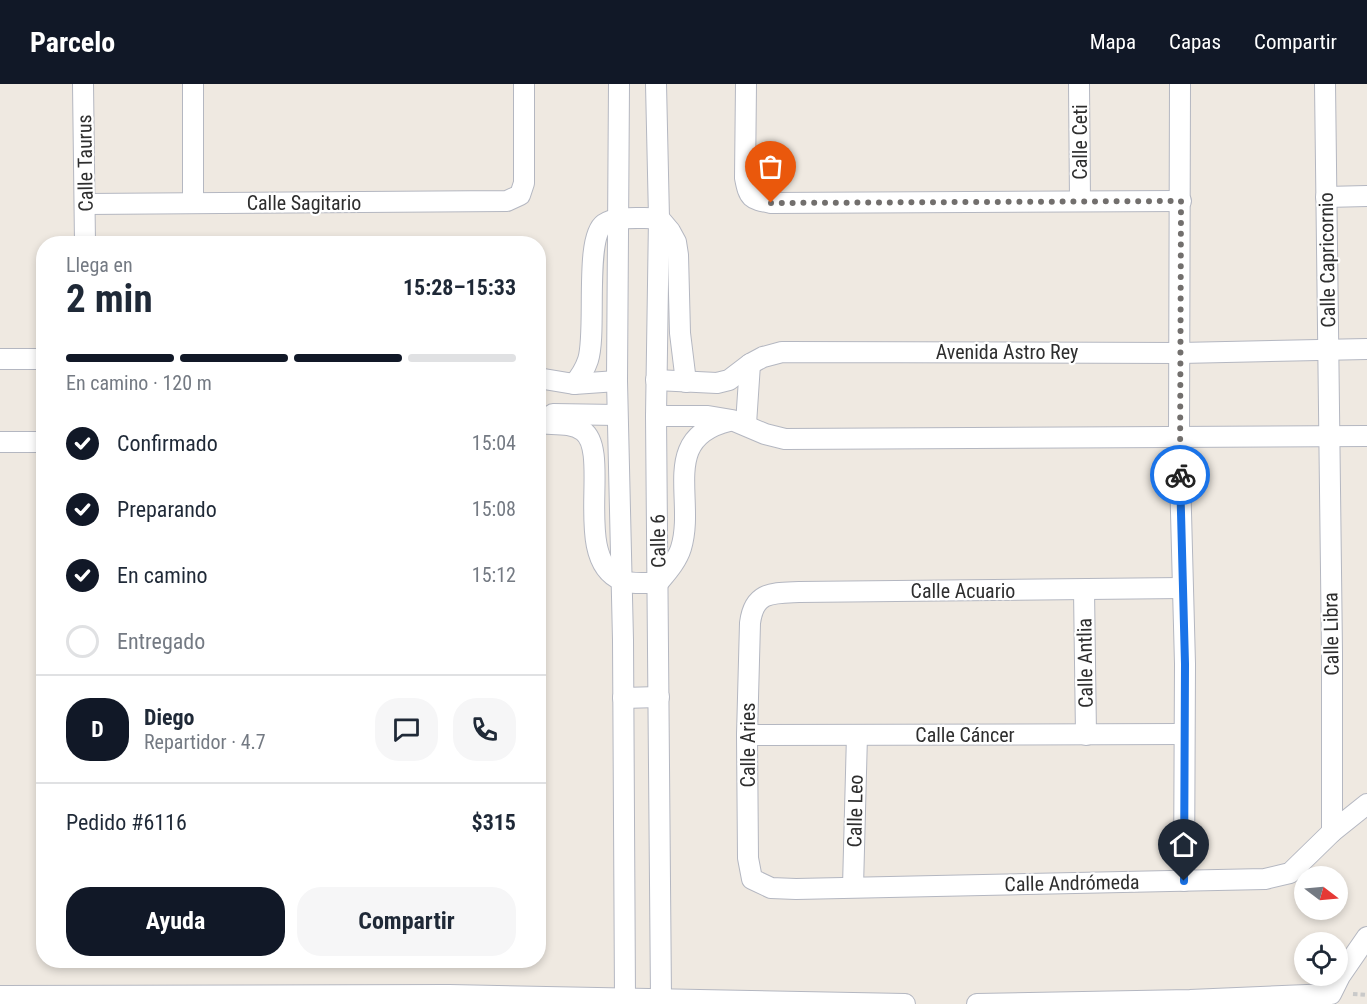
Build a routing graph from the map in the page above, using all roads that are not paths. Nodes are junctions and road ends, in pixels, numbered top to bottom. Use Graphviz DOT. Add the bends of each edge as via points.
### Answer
graph roads {
  1 [pos="83,84"];
  2 [pos="193,84"];
  3 [pos="524,84"];
  4 [pos="619,84"];
  5 [pos="656,84"];
  6 [pos="746,84"];
  7 [pos="1079,84"];
  8 [pos="1180,84"];
  9 [pos="1325,84"];
  10 [pos="1367,196"];
  11 [pos="1326,197"];
  12 [pos="1080,201"];
  13 [pos="1181,201"];
  14 [pos="193,203"];
  15 [pos="86,204"];
  16 [pos="659,218"];
  17 [pos="618,220"];
  18 [pos="85,236"];
  19 [pos="1367,349"];
  20 [pos="1328,350"];
  21 [pos="1180,353"];
  22 [pos="0,358"];
  23 [pos="36,359"];
  24 [pos="750,364"];
  25 [pos="546,379"];
  26 [pos="656,380"];
  27 [pos="617,381"];
  28 [pos="686,382"];
  29 [pos="574,384"];
  30 [pos="546,415"];
  31 [pos="617,415"];
  32 [pos="656,416"];
  33 [pos="739,422"];
  34 [pos="546,424"];
  35 [pos="1328,436"];
  36 [pos="1367,436"];
  37 [pos="1179,437"];
  38 [pos="0,442"];
  39 [pos="36,442"];
  40 [pos="622,581"];
  41 [pos="658,583"];
  42 [pos="1182,588"];
  43 [pos="1084,590"];
  44 [pos="752,611"];
  45 [pos="659,697"];
  46 [pos="623,698"];
  47 [pos="1184,734"];
  48 [pos="747,735"];
  49 [pos="857,735"];
  50 [pos="1086,735"];
  51 [pos="1367,804"];
  52 [pos="1332,832"];
  53 [pos="752,879"];
  54 [pos="1184,881"];
  55 [pos="853,887"];
  56 [pos="1367,937"];
  57 [pos="1367,962"];
  58 [pos="1334,988"];
  59 [pos="0,996"];
  60 [pos="449,999"];
  61 [pos="625,999"];
  62 [pos="661,999"];
  63 [pos="398,1000"];
  64 [pos="905,1004"];
  65 [pos="977,1004"];
  1 -- 15 [label="street, Calle Taurus"];
  2 -- 14 [label="street"];
  3 -- 14 [label="street, Calle Sagitario" via="524,176 520,195 507,201"];
  4 -- 17 [label="street, Calle 6"];
  5 -- 16 [label="street, Calle 6"];
  6 -- 12 [label="street" via="745,178 751,197 771,203"];
  7 -- 12 [label="street, Calle Ceti"];
  8 -- 13 [label="street"];
  9 -- 11 [label="street, Calle Capricornio"];
  10 -- 11 [label="street"];
  11 -- 20 [label="street, Calle Capricornio"];
  12 -- 13 [label="street"];
  13 -- 21 [label="street"];
  14 -- 15 [label="street, Calle Sagitario"];
  15 -- 18 [label="street, Calle Taurus"];
  16 -- 17 [label="street"];
  16 -- 26 [label="street, Calle 6"];
  16 -- 28 [label="street" via="676,242"];
  17 -- 27 [label="street, Calle 6"];
  17 -- 29 [label="street" via="605,224 595,240 590,351"];
  19 -- 20 [label="street, Avenida Astro Rey"];
  20 -- 21 [label="street, Avenida Astro Rey"];
  20 -- 35 [label="street, Calle Capricornio"];
  21 -- 24 [label="street, Avenida Astro Rey" via="782,352"];
  21 -- 37 [label="street"];
  22 -- 23 [label="street"];
  24 -- 28 [label="street, Avenida Astro Rey" via="729,380"];
  24 -- 33 [label="street"];
  25 -- 29 [label="street"];
  26 -- 28 [label="street, Avenida Astro Rey"];
  26 -- 32 [label="street, Calle 6"];
  27 -- 29 [label="street"];
  27 -- 31 [label="street, Calle 6"];
  30 -- 31 [label="street"];
  31 -- 40 [label="street, Calle 6"];
  32 -- 33 [label="street" via="708,416"];
  32 -- 41 [label="street, Calle 6"];
  33 -- 37 [label="street" via="785,439"];
  33 -- 41 [label="street" via="713,426 696,436 689,449 684,473 681,547"];
  34 -- 40 [label="street" via="570,425 587,434 593,457 597,549 604,566"];
  35 -- 36 [label="street"];
  35 -- 37 [label="street"];
  35 -- 52 [label="street, Calle Libra"];
  37 -- 42 [label="street"];
  38 -- 39 [label="street"];
  40 -- 41 [label="street"];
  40 -- 46 [label="street, Calle 6"];
  41 -- 45 [label="street, Calle 6"];
  42 -- 43 [label="street, Calle Acuario"];
  42 -- 47 [label="street"];
  43 -- 44 [label="street, Calle Acuario" via="772,593 761,598"];
  43 -- 50 [label="street, Calle Antlia"];
  44 -- 48 [label="street, Calle Aries"];
  45 -- 46 [label="street"];
  45 -- 62 [label="street, Calle 6"];
  46 -- 61 [label="street, Calle 6"];
  47 -- 50 [label="street, Calle Cáncer"];
  47 -- 54 [label="street"];
  48 -- 49 [label="street, Calle Cáncer"];
  48 -- 53 [label="street, Calle Aries" via="748,858"];
  49 -- 50 [label="street, Calle Cáncer"];
  49 -- 55 [label="street, Calle Leo"];
  51 -- 52 [label="street, Calle Andrómeda"];
  52 -- 54 [label="street, Calle Andrómeda" via="1298,867 1281,876"];
  53 -- 55 [label="street, Calle Andrómeda" via="771,888"];
  54 -- 55 [label="street, Calle Andrómeda"];
  56 -- 58 [label="street"];
  57 -- 58 [label="street"];
  58 -- 65 [label="street" via="1190,1000"];
  59 -- 63 [label="street"];
  60 -- 61 [label="street"];
  60 -- 63 [label="street"];
  61 -- 62 [label="street"];
  62 -- 64 [label="street"];
}
